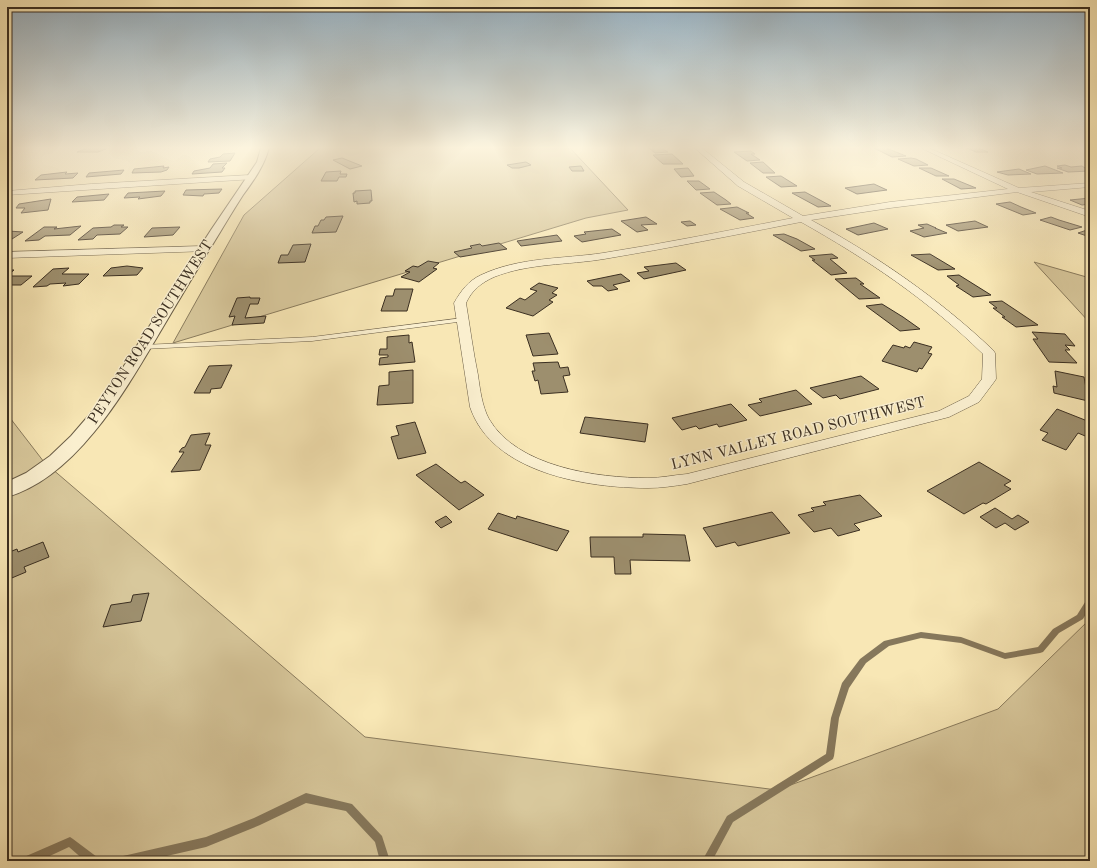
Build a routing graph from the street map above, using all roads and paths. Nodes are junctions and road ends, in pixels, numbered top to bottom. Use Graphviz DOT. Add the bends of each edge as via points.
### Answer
graph roads {
  1 [pos="61,189"];
  2 [pos="244,189"];
  3 [pos="748,189"];
  4 [pos="1015,189"];
  5 [pos="1040,189"];
  6 [pos="1018,190"];
  7 [pos="7,193"];
  8 [pos="1090,214"];
  9 [pos="802,220"];
  10 [pos="205,249"];
  11 [pos="7,255"];
  12 [pos="463,320"];
  13 [pos="143,347"];
  14 [pos="7,490"];
  1 -- 7 [label="street"];
  2 -- 10 [label="street, PEYTON ROAD SOUTHWEST"];
  3 -- 9 [label="street, LYNN VALLEY ROAD SOUTHWEST"];
  4 -- 6 [label="street"];
  5 -- 6 [label="street"];
  6 -- 8 [label="street"];
  6 -- 9 [label="street" via="890,205"];
  9 -- 12 [label="street, LYNN VALLEY ROAD SOUTHWEST" via="496,273 479,280 466,290 460,303"];
  9 -- 12 [label="street, LYNN VALLEY ROAD SOUTHWEST" via="859,251 909,284 962,326 989,353 989,379 974,399 944,414 687,479 649,484 609,482 571,475 539,464 514,452 495,437 483,421 476,404"];
  10 -- 11 [label="street"];
  10 -- 13 [label="street, PEYTON ROAD SOUTHWEST"];
  12 -- 13 [label="lane" via="312,339"];
  13 -- 14 [label="street, PEYTON ROAD SOUTHWEST" via="93,423 58,460"];
}
